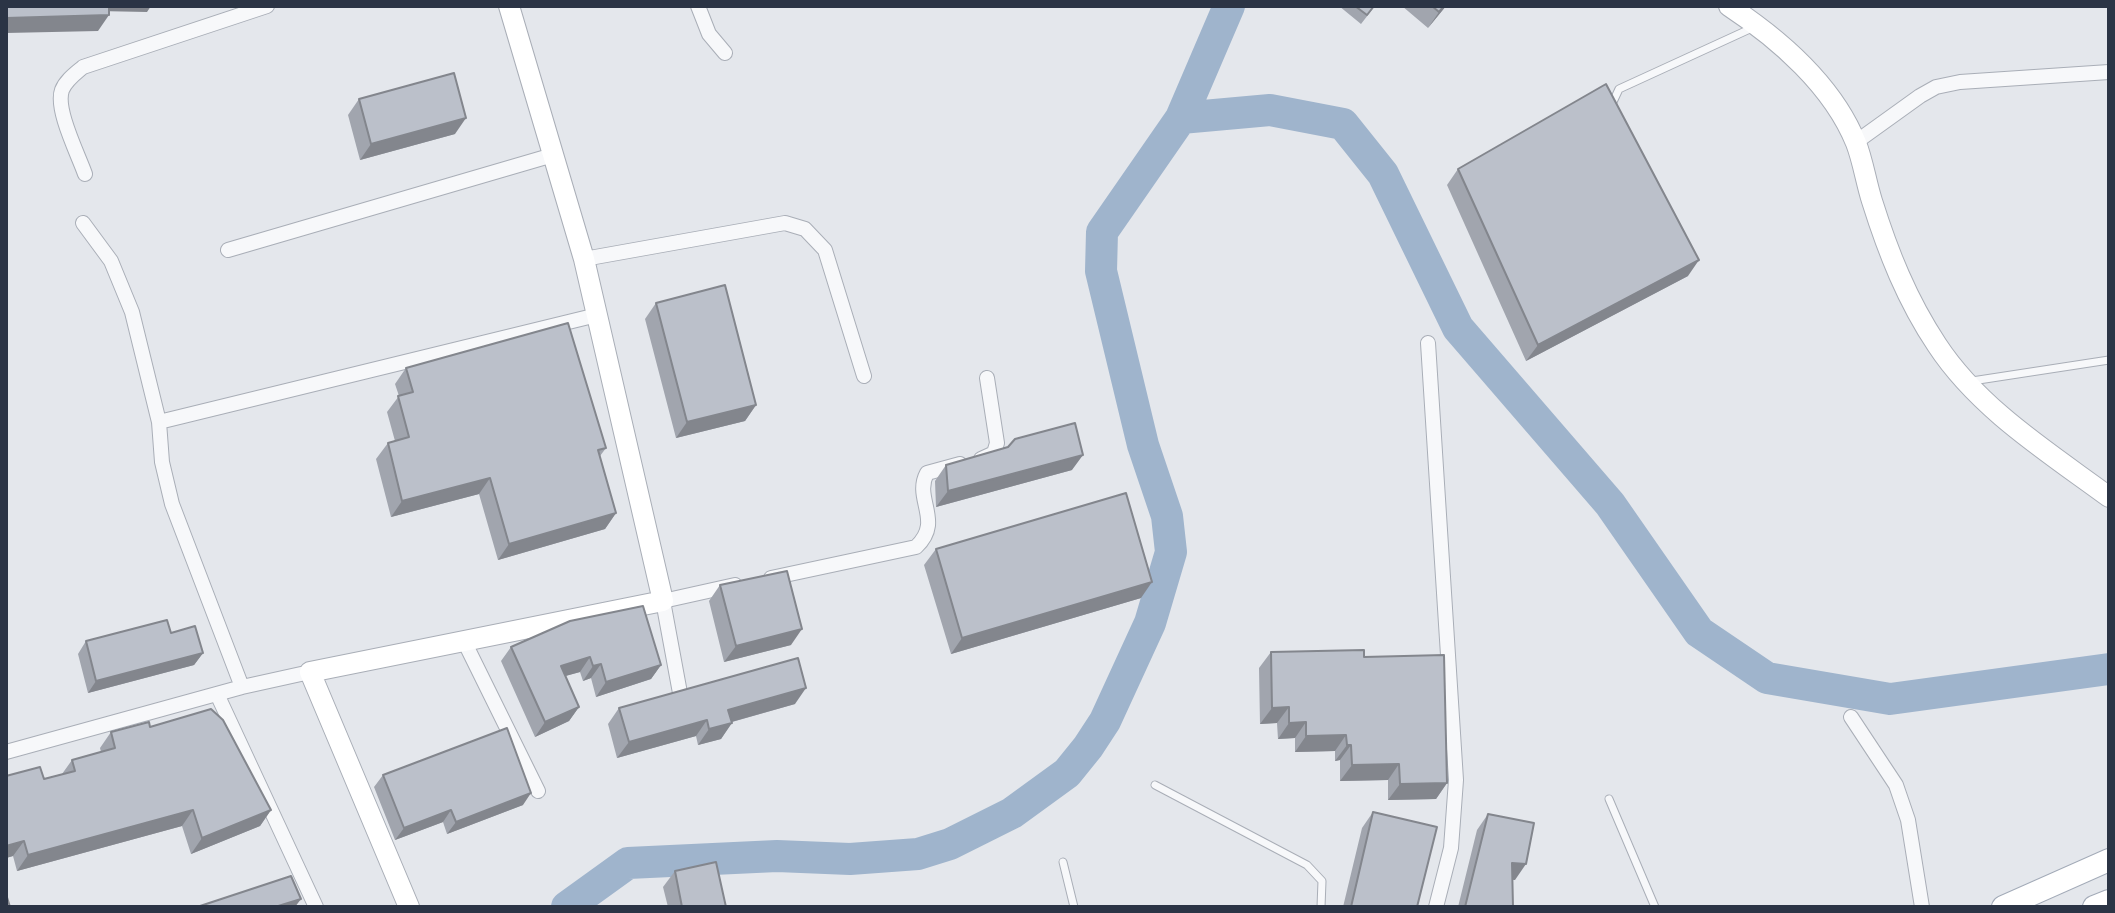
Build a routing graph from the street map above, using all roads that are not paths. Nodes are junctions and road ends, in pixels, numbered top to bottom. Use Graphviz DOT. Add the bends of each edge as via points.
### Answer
graph roads {
  1 [pos="267,6"];
  2 [pos="509,6"];
  3 [pos="698,6"];
  4 [pos="1729,6"];
  5 [pos="1758,25"];
  6 [pos="725,53"];
  7 [pos="2109,72"];
  8 [pos="1611,110"];
  9 [pos="1856,142"];
  10 [pos="553,155"];
  11 [pos="85,174"];
  12 [pos="83,223"];
  13 [pos="228,250"];
  14 [pos="584,259"];
  15 [pos="597,315"];
  16 [pos="1428,343"];
  17 [pos="2109,360"];
  18 [pos="864,376"];
  19 [pos="987,378"];
  20 [pos="1966,382"];
  21 [pos="159,422"];
  22 [pos="2105,490"];
  23 [pos="663,601"];
  24 [pos="464,641"];
  25 [pos="310,672"];
  26 [pos="242,687"];
  27 [pos="680,693"];
  28 [pos="217,694"];
  29 [pos="1851,717"];
  30 [pos="6,752"];
  31 [pos="1155,785"];
  32 [pos="538,791"];
  33 [pos="1609,799"];
  34 [pos="2109,860"];
  35 [pos="1063,862"];
  36 [pos="2109,901"];
  37 [pos="316,907"];
  38 [pos="409,907"];
  39 [pos="1074,907"];
  40 [pos="1321,907"];
  41 [pos="1436,907"];
  42 [pos="1655,907"];
  43 [pos="1922,907"];
  44 [pos="2003,907"];
  45 [pos="2094,907"];
  1 -- 11 [label="street" via="83,67 68,80 61,106"];
  2 -- 10 [label="street"];
  3 -- 6 [label="street" via="709,34"];
  4 -- 5 [label="street"];
  5 -- 8 [label="lane" via="1619,89"];
  5 -- 9 [label="street" via="1794,56"];
  7 -- 9 [label="street" via="1936,87"];
  9 -- 20 [label="street" via="1903,288 1937,346"];
  10 -- 13 [label="street"];
  10 -- 14 [label="street"];
  12 -- 21 [label="street" via="111,261 132,312"];
  14 -- 15 [label="street"];
  14 -- 18 [label="street" via="785,223 805,229 825,250"];
  15 -- 21 [label="street"];
  15 -- 23 [label="street"];
  16 -- 41 [label="street" via="1456,780 1451,848"];
  17 -- 20 [label="lane"];
  19 -- 23 [label="street" via="994,453 927,473 923,481 929,526 916,547"];
  20 -- 22 [label="street" via="2002,416"];
  21 -- 26 [label="street" via="172,504"];
  23 -- 24 [label="street"];
  23 -- 27 [label="street"];
  24 -- 25 [label="street"];
  24 -- 32 [label="street"];
  25 -- 26 [label="street"];
  25 -- 38 [label="street"];
  26 -- 28 [label="street"];
  28 -- 30 [label="street"];
  28 -- 37 [label="street"];
  29 -- 43 [label="street" via="1896,785 1908,820"];
  31 -- 40 [label="lane" via="1307,865 1322,881"];
  33 -- 42 [label="lane"];
  34 -- 44 [label="main road"];
  35 -- 39 [label="lane"];
  36 -- 45 [label="main road"];
}
